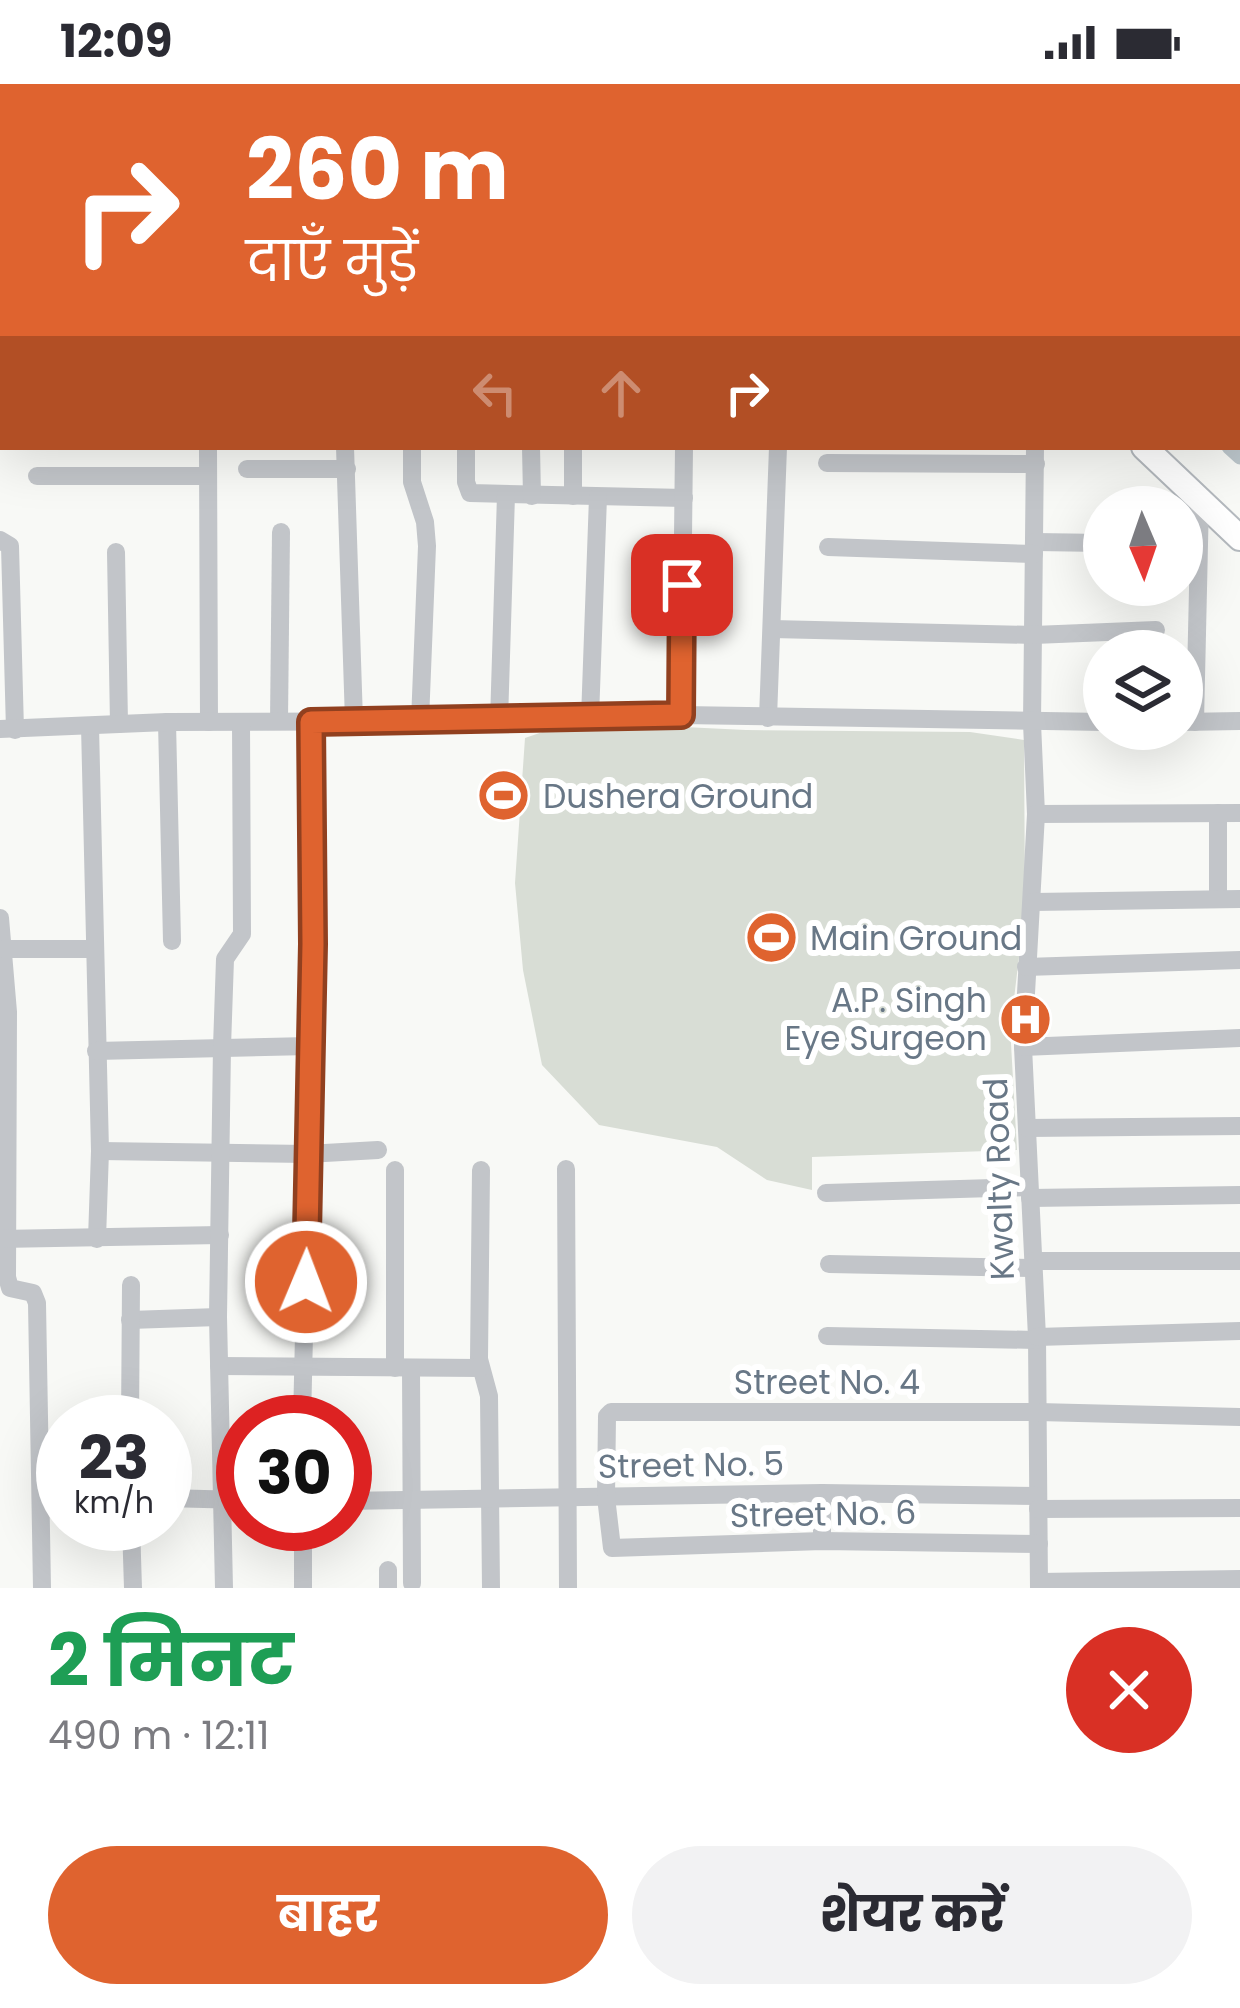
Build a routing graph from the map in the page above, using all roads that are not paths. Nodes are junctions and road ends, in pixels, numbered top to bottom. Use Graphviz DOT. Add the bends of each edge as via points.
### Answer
graph roads {
  1 [pos="208,450"];
  2 [pos="345,450"];
  3 [pos="412,450"];
  4 [pos="466,450"];
  5 [pos="531,450"];
  6 [pos="573,450"];
  7 [pos="684,450"];
  8 [pos="778,450"];
  9 [pos="1147,450"];
  10 [pos="1035,456"];
  11 [pos="827,463"];
  12 [pos="248,469"];
  13 [pos="347,469"];
  14 [pos="37,476"];
  15 [pos="208,476"];
  16 [pos="1185,486"];
  17 [pos="506,495"];
  18 [pos="532,496"];
  19 [pos="573,496"];
  20 [pos="598,496"];
  21 [pos="684,498"];
  22 [pos="1203,503"];
  23 [pos="281,532"];
  24 [pos="1240,538"];
  25 [pos="0,540"];
  26 [pos="1083,544"];
  27 [pos="828,547"];
  28 [pos="1034,548"];
  29 [pos="116,552"];
  30 [pos="772,629"];
  31 [pos="1083,633"];
  32 [pos="1034,635"];
  33 [pos="681,715"];
  34 [pos="590,718"];
  35 [pos="768,718"];
  36 [pos="354,721"];
  37 [pos="420,721"];
  38 [pos="499,721"];
  39 [pos="166,722"];
  40 [pos="208,722"];
  41 [pos="241,722"];
  42 [pos="279,722"];
  43 [pos="311,722"];
  44 [pos="1083,722"];
  45 [pos="1203,722"];
  46 [pos="1240,722"];
  47 [pos="1032,723"];
  48 [pos="119,724"];
  49 [pos="90,726"];
  50 [pos="8,729"];
  51 [pos="1218,813"];
  52 [pos="1240,813"];
  53 [pos="1036,814"];
  54 [pos="1218,899"];
  55 [pos="1240,899"];
  56 [pos="1033,902"];
  57 [pos="0,918"];
  58 [pos="172,941"];
  59 [pos="93,949"];
  60 [pos="4,950"];
  61 [pos="1240,960"];
  62 [pos="1026,968"];
  63 [pos="1240,1038"];
  64 [pos="309,1046"];
  65 [pos="222,1047"];
  66 [pos="1023,1047"];
  67 [pos="96,1052"];
  68 [pos="1240,1126"];
  69 [pos="1027,1128"];
  70 [pos="378,1150"];
  71 [pos="100,1151"];
  72 [pos="220,1153"];
  73 [pos="307,1154"];
  74 [pos="566,1169"];
  75 [pos="395,1170"];
  76 [pos="481,1170"];
  77 [pos="826,1193"];
  78 [pos="1029,1193"];
  79 [pos="1240,1195"];
  80 [pos="220,1235"];
  81 [pos="3,1239"];
  82 [pos="97,1239"];
  83 [pos="1240,1261"];
  84 [pos="829,1264"];
  85 [pos="1033,1265"];
  86 [pos="130,1285"];
  87 [pos="218,1317"];
  88 [pos="130,1320"];
  89 [pos="1240,1331"];
  90 [pos="827,1336"];
  91 [pos="1036,1338"];
  92 [pos="219,1366"];
  93 [pos="403,1368"];
  94 [pos="480,1368"];
  95 [pos="305,1369"];
  96 [pos="130,1395"];
  97 [pos="222,1395"];
  98 [pos="304,1395"];
  99 [pos="1038,1412"];
  100 [pos="1240,1417"];
  101 [pos="822,1493"];
  102 [pos="566,1496"];
  103 [pos="606,1497"];
  104 [pos="489,1499"];
  105 [pos="372,1501"];
  106 [pos="412,1502"];
  107 [pos="1038,1502"];
  108 [pos="1240,1508"];
  109 [pos="822,1541"];
  110 [pos="1039,1544"];
  111 [pos="132,1551"];
  112 [pos="228,1551"];
  113 [pos="302,1551"];
  114 [pos="1240,1579"];
  115 [pos="412,1583"];
  116 [pos="1218,1583"];
  117 [pos="1127,1584"];
  118 [pos="1039,1585"];
  119 [pos="42,1588"];
  120 [pos="133,1588"];
  121 [pos="224,1588"];
  122 [pos="303,1588"];
  123 [pos="491,1588"];
  124 [pos="568,1588"];
  1 -- 15 [label="street"];
  2 -- 13 [label="street"];
  3 -- 37 [label="street" via="427,546"];
  4 -- 17 [label="street" via="467,491"];
  5 -- 18 [label="street"];
  6 -- 19 [label="street"];
  7 -- 21 [label="street"];
  8 -- 30 [label="street"];
  9 -- 16 [label="street"];
  10 -- 11 [label="street"];
  10 -- 28 [label="street, Kwalty Road"];
  12 -- 13 [label="street"];
  13 -- 36 [label="street"];
  14 -- 15 [label="street"];
  15 -- 40 [label="street"];
  17 -- 18 [label="street"];
  17 -- 38 [label="street"];
  18 -- 19 [label="street"];
  19 -- 20 [label="street"];
  20 -- 21 [label="street"];
  20 -- 34 [label="street"];
  21 -- 33 [label="street"];
  22 -- 24 [label="street"];
  23 -- 42 [label="street"];
  25 -- 50 [label="street" via="10,546"];
  26 -- 28 [label="street"];
  27 -- 28 [label="street"];
  28 -- 32 [label="street, Kwalty Road"];
  29 -- 48 [label="street"];
  30 -- 32 [label="street"];
  30 -- 35 [label="street"];
  31 -- 32 [label="street"];
  32 -- 47 [label="street, Kwalty Road"];
  33 -- 34 [label="street"];
  33 -- 35 [label="street"];
  34 -- 38 [label="street"];
  35 -- 47 [label="street"];
  36 -- 37 [label="street"];
  36 -- 43 [label="street"];
  37 -- 38 [label="street"];
  39 -- 40 [label="street"];
  39 -- 48 [label="street"];
  39 -- 58 [label="street"];
  40 -- 41 [label="street"];
  41 -- 42 [label="street"];
  41 -- 65 [label="street" via="242,934 225,959"];
  42 -- 43 [label="street"];
  43 -- 64 [label="street"];
  44 -- 47 [label="street"];
  45 -- 46 [label="street"];
  47 -- 53 [label="street, Kwalty Road"];
  48 -- 49 [label="street"];
  49 -- 50 [label="street"];
  49 -- 59 [label="street"];
  51 -- 52 [label="street"];
  51 -- 53 [label="street"];
  51 -- 54 [label="street"];
  53 -- 56 [label="street, Kwalty Road"];
  54 -- 55 [label="street"];
  54 -- 56 [label="street"];
  56 -- 62 [label="street, Kwalty Road"];
  57 -- 60 [label="street"];
  59 -- 60 [label="street"];
  59 -- 67 [label="street"];
  60 -- 81 [label="street"];
  61 -- 62 [label="street"];
  62 -- 66 [label="street, Kwalty Road"];
  63 -- 66 [label="street"];
  64 -- 65 [label="street"];
  64 -- 73 [label="street"];
  65 -- 67 [label="street"];
  65 -- 72 [label="street"];
  66 -- 69 [label="street, Kwalty Road"];
  67 -- 71 [label="street"];
  68 -- 69 [label="street"];
  69 -- 78 [label="street, Kwalty Road"];
  70 -- 73 [label="street"];
  71 -- 72 [label="street"];
  71 -- 82 [label="street"];
  72 -- 73 [label="street"];
  72 -- 80 [label="street"];
  73 -- 95 [label="street"];
  74 -- 102 [label="street"];
  75 -- 93 [label="street"];
  76 -- 94 [label="street"];
  77 -- 78 [label="street"];
  78 -- 79 [label="street"];
  78 -- 85 [label="street, Kwalty Road"];
  80 -- 82 [label="street"];
  80 -- 87 [label="street"];
  81 -- 82 [label="street"];
  81 -- 119 [label="street" via="8,1284 33,1293 37,1303"];
  83 -- 85 [label="street"];
  84 -- 85 [label="street"];
  85 -- 91 [label="street, Kwalty Road"];
  86 -- 88 [label="street"];
  87 -- 88 [label="street"];
  87 -- 92 [label="street"];
  88 -- 96 [label="street"];
  89 -- 91 [label="street"];
  90 -- 91 [label="street"];
  91 -- 99 [label="street, Kwalty Road"];
  92 -- 95 [label="street"];
  92 -- 97 [label="street"];
  93 -- 94 [label="street"];
  93 -- 95 [label="street"];
  93 -- 106 [label="street"];
  94 -- 104 [label="street" via="489,1396"];
  95 -- 98 [label="street"];
  99 -- 100 [label="street, Street No. 4"];
  99 -- 103 [label="street, Street No. 4" via="616,1412 607,1416"];
  99 -- 107 [label="street, Kwalty Road"];
  101 -- 103 [label="street, Street No. 5"];
  101 -- 107 [label="street, Street No. 5"];
  101 -- 109 [label="street"];
  102 -- 103 [label="street, Street No. 5"];
  102 -- 104 [label="street, Street No. 5"];
  102 -- 124 [label="street"];
  103 -- 109 [label="street, Street No. 6" via="609,1546"];
  104 -- 106 [label="street, Street No. 5"];
  104 -- 123 [label="street"];
  105 -- 106 [label="street, Street No. 5"];
  106 -- 115 [label="street"];
  107 -- 108 [label="street, Street No. 5"];
  107 -- 110 [label="street, Kwalty Road"];
  109 -- 110 [label="street, Street No. 6"];
  110 -- 118 [label="street, Kwalty Road"];
  111 -- 120 [label="street"];
  112 -- 121 [label="street"];
  113 -- 122 [label="street"];
  114 -- 116 [label="street"];
  116 -- 117 [label="street"];
  117 -- 118 [label="street"];
}
